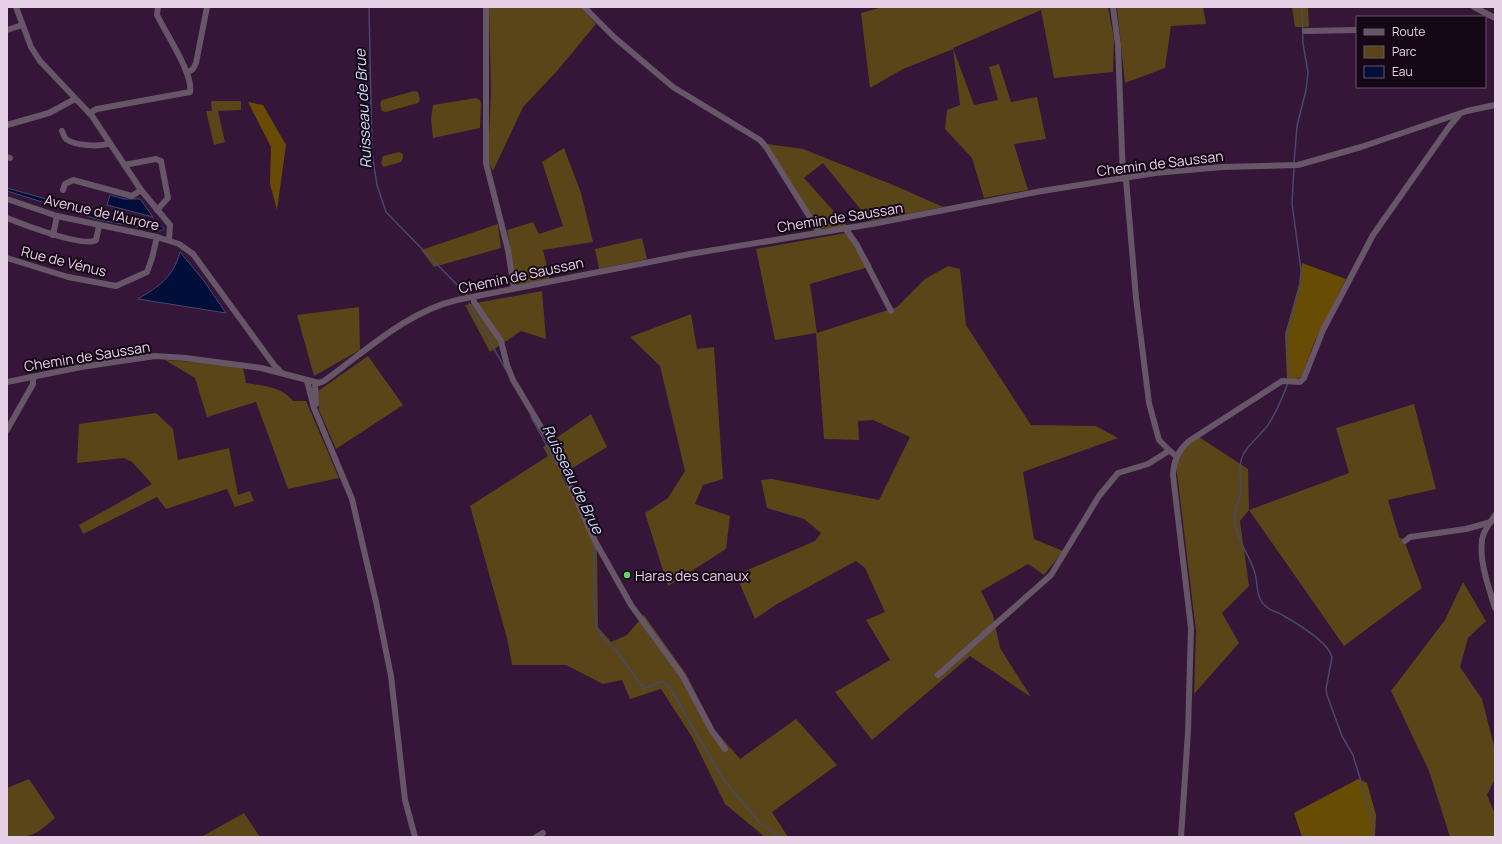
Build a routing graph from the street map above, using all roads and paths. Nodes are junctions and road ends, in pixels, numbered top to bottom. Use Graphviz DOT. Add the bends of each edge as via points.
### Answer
graph roads {
  1 [pos="16,7"];
  2 [pos="158,7"];
  3 [pos="207,7"];
  4 [pos="486,7"];
  5 [pos="584,7"];
  6 [pos="1113,7"];
  7 [pos="1474,7"];
  8 [pos="1481,15"];
  9 [pos="22,25"];
  10 [pos="7,30"];
  11 [pos="1356,30"];
  12 [pos="1305,31"];
  13 [pos="187,73"];
  14 [pos="75,99"];
  15 [pos="1495,105"];
  16 [pos="89,113"];
  17 [pos="1461,114"];
  18 [pos="1439,122"];
  19 [pos="7,125"];
  20 [pos="1449,127"];
  21 [pos="62,131"];
  22 [pos="110,143"];
  23 [pos="124,165"];
  24 [pos="1124,179"];
  25 [pos="63,190"];
  26 [pos="141,190"];
  27 [pos="7,199"];
  28 [pos="157,210"];
  29 [pos="57,216"];
  30 [pos="7,218"];
  31 [pos="99,226"];
  32 [pos="845,228"];
  33 [pos="819,232"];
  34 [pos="53,235"];
  35 [pos="157,237"];
  36 [pos="169,240"];
  37 [pos="7,258"];
  38 [pos="514,288"];
  39 [pos="473,297"];
  40 [pos="891,311"];
  41 [pos="266,369"];
  42 [pos="278,369"];
  43 [pos="33,377"];
  44 [pos="307,381"];
  45 [pos="7,382"];
  46 [pos="316,383"];
  47 [pos="320,421"];
  48 [pos="7,430"];
  49 [pos="1170,451"];
  50 [pos="1176,456"];
  51 [pos="1495,516"];
  52 [pos="1490,522"];
  53 [pos="1405,541"];
  54 [pos="1495,608"];
  55 [pos="938,675"];
  56 [pos="725,749"];
  57 [pos="542,833"];
  58 [pos="415,837"];
  59 [pos="536,837"];
  60 [pos="1181,837"];
  1 -- 9 [label="street"];
  2 -- 13 [label="street" via="157,15"];
  3 -- 13 [label="street" via="195,66"];
  4 -- 38 [label="street" via="486,163 508,250"];
  5 -- 33 [label="street" via="673,87 760,140"];
  6 -- 24 [label="street" via="1118,45"];
  7 -- 8 [label="street"];
  9 -- 10 [label="street"];
  9 -- 14 [label="street" via="40,61"];
  11 -- 12 [label="street"];
  13 -- 16 [label="street" via="190,92 97,109"];
  14 -- 16 [label="street"];
  14 -- 19 [label="street" via="49,113"];
  15 -- 17 [label="street, Chemin de Saussan"];
  16 -- 22 [label="street"];
  17 -- 18 [label="street, Chemin de Saussan"];
  17 -- 20 [label="street"];
  18 -- 20 [label="street"];
  18 -- 24 [label="street, Chemin de Saussan" via="1298,165 1222,167 1155,173"];
  20 -- 50 [label="street" via="1373,235 1323,330 1304,378 1300,382 1285,381 1189,441"];
  21 -- 22 [label="street" via="66,138 73,142 101,146"];
  22 -- 23 [label="street"];
  23 -- 26 [label="street"];
  23 -- 28 [label="street" via="161,161 168,198"];
  24 -- 32 [label="street, Chemin de Saussan" via="1042,191"];
  24 -- 49 [label="street" via="1149,403 1159,440"];
  25 -- 26 [label="street" via="65,184 73,180 132,196"];
  26 -- 28 [label="street"];
  27 -- 29 [label="street, Avenue de l'Aurore"];
  28 -- 36 [label="street, Avenue de l'Aurore" via="170,225"];
  29 -- 31 [label="street, Avenue de l'Aurore"];
  29 -- 34 [label="street"];
  30 -- 34 [label="street"];
  31 -- 34 [label="street" via="97,238 92,242"];
  31 -- 35 [label="street, Avenue de l'Aurore"];
  32 -- 33 [label="street, Chemin de Saussan"];
  32 -- 40 [label="street"];
  33 -- 38 [label="street, Chemin de Saussan"];
  35 -- 36 [label="street, Avenue de l'Aurore"];
  35 -- 37 [label="street, Rue de Vénus" via="147,272 116,286 61,275"];
  36 -- 42 [label="street, Avenue de l'Aurore" via="193,254"];
  38 -- 39 [label="street, Chemin de Saussan"];
  39 -- 46 [label="street, Chemin de Saussan" via="442,303 408,320 324,381"];
  39 -- 56 [label="street" via="501,341 513,380 554,449 603,554 631,605 682,675 712,731"];
  41 -- 42 [label="street"];
  41 -- 42 [label="street, Chemin de Saussan"];
  41 -- 43 [label="street, Chemin de Saussan" via="155,356"];
  42 -- 44 [label="street, Chemin de Saussan"];
  43 -- 45 [label="street, Chemin de Saussan"];
  43 -- 48 [label="street" via="33,384"];
  44 -- 46 [label="street, Chemin de Saussan"];
  44 -- 47 [label="street"];
  46 -- 47 [label="street" via="316,404"];
  47 -- 58 [label="street" via="352,499 376,602 391,676 405,800"];
  49 -- 50 [label="street"];
  49 -- 55 [label="street" via="1148,464 1118,473 1099,496 1051,575"];
  50 -- 60 [label="street" via="1173,474 1191,628"];
  51 -- 52 [label="street"];
  52 -- 53 [label="street" via="1466,529 1410,536"];
  52 -- 54 [label="street" via="1483,536 1482,546"];
  57 -- 59 [label="street"];
}
